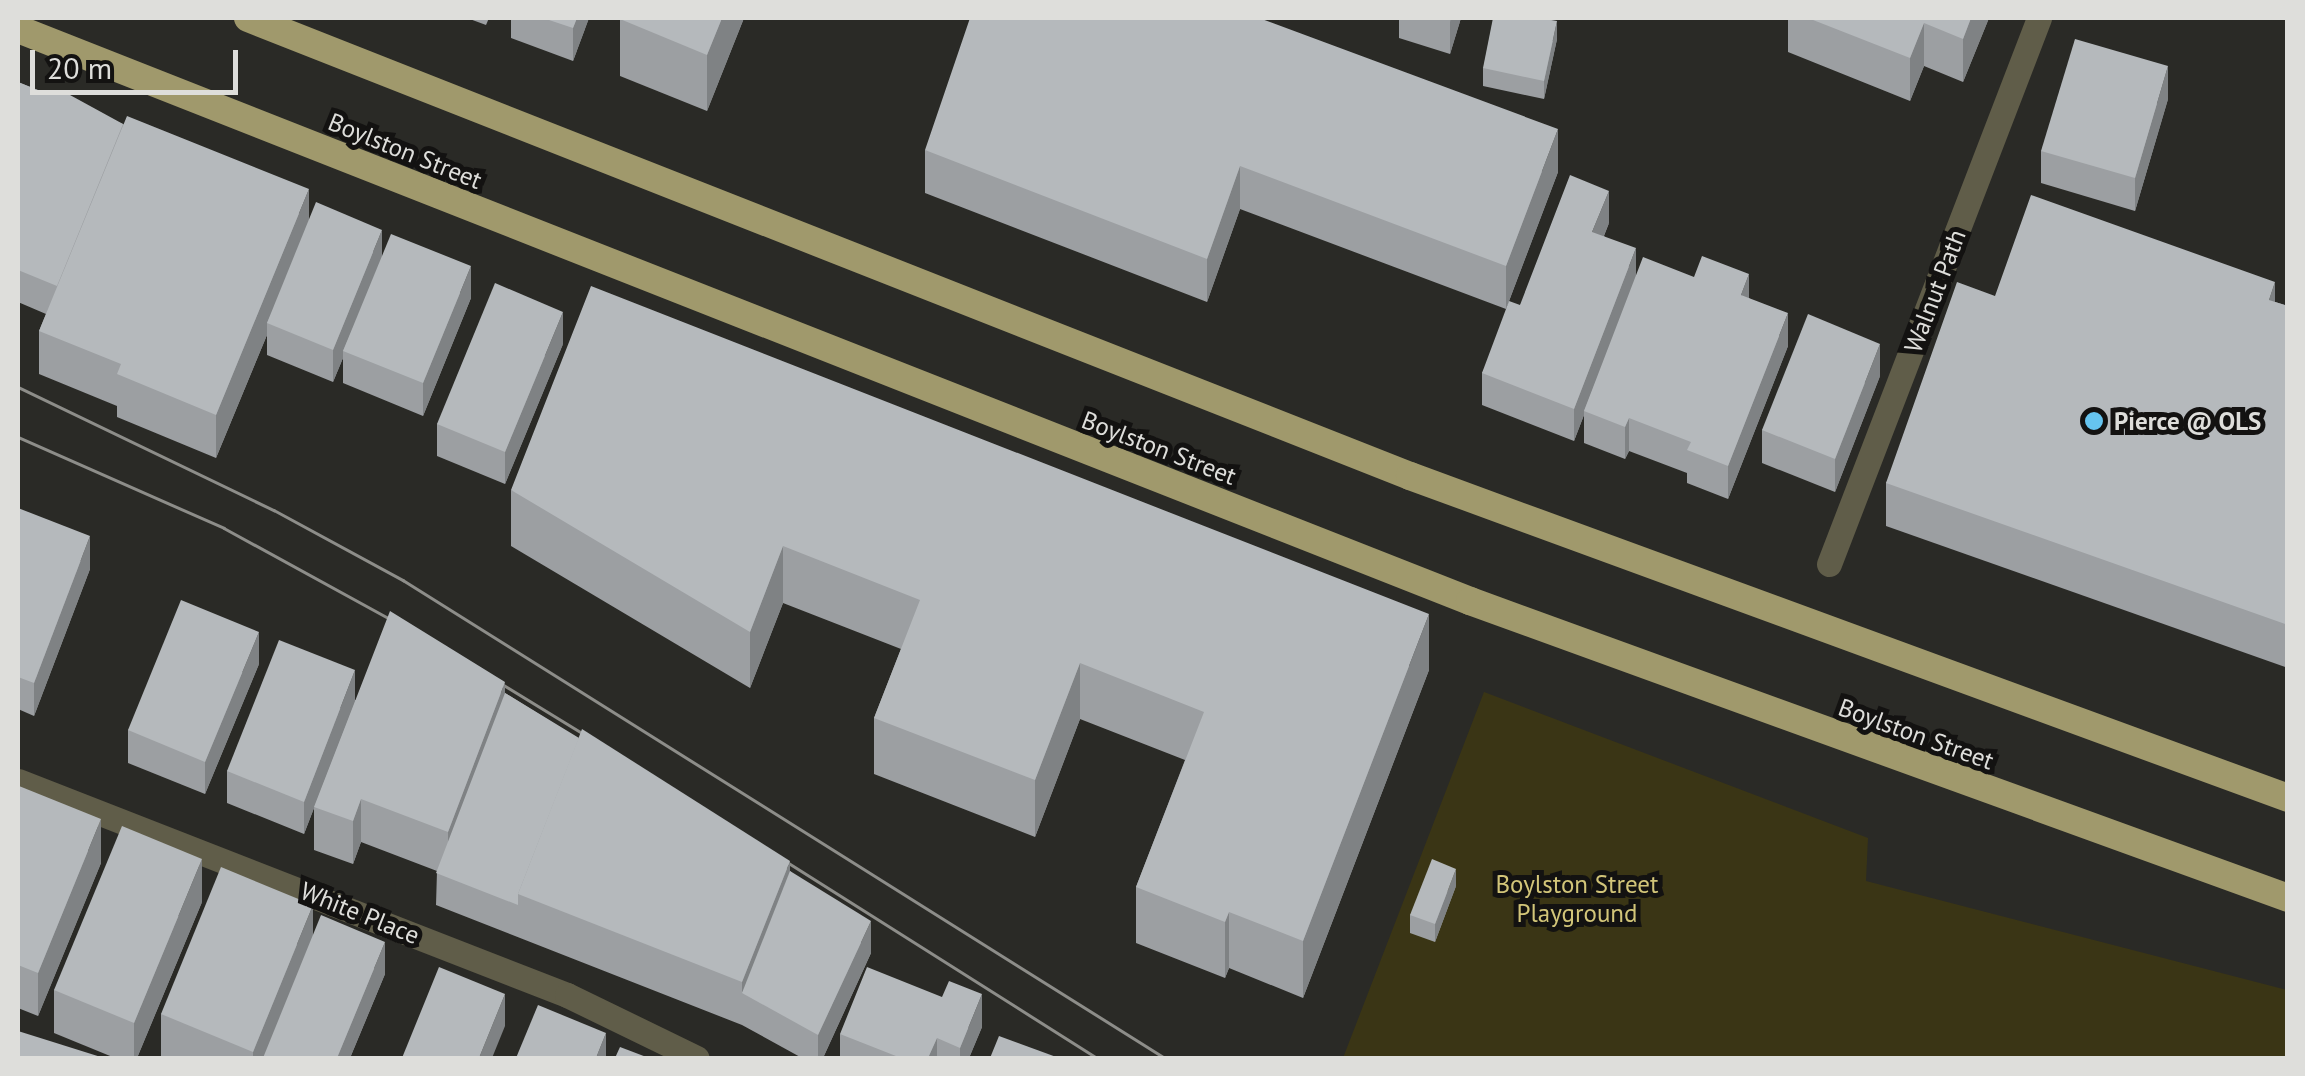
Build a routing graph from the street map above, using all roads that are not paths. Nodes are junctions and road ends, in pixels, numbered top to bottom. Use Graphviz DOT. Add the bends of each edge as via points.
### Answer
graph roads {
  1 [pos="248,18"];
  2 [pos="2039,18"];
  3 [pos="18,29"];
  4 [pos="1829,564"];
  5 [pos="18,780"];
  6 [pos="2288,798"];
  7 [pos="2288,898"];
  8 [pos="697,1058"];
  1 -- 6 [label="highway" via="1410,476"];
  2 -- 4 [label="street, Walnut Path"];
  3 -- 7 [label="highway, Boylston Street" via="1487,608"];
  5 -- 8 [label="street, White Place" via="566,996"];
}
